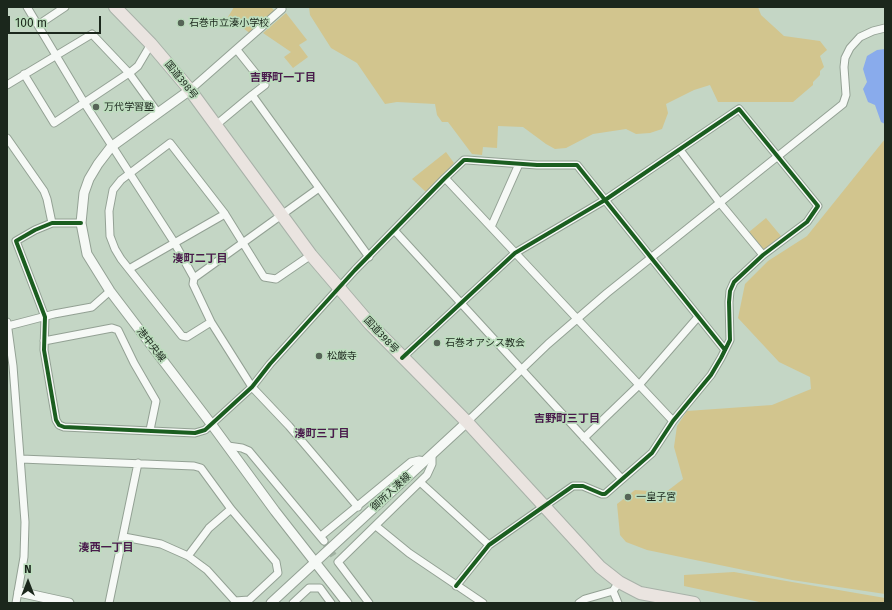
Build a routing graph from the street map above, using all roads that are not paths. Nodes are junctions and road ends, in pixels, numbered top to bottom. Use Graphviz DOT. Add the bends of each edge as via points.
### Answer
graph roads {
  1 [pos="27,7"];
  2 [pos="65,7"];
  3 [pos="115,7"];
  4 [pos="282,9"];
  5 [pos="38,25"];
  6 [pos="885,28"];
  7 [pos="151,44"];
  8 [pos="237,50"];
  9 [pos="55,55"];
  10 [pos="129,73"];
  11 [pos="24,74"];
  12 [pos="7,85"];
  13 [pos="190,90"];
  14 [pos="252,95"];
  15 [pos="84,104"];
  16 [pos="158,113"];
  17 [pos="216,125"];
  18 [pos="7,138"];
  19 [pos="111,147"];
  20 [pos="680,150"];
  21 [pos="778,158"];
  22 [pos="519,164"];
  23 [pos="128,173"];
  24 [pos="445,178"];
  25 [pos="319,188"];
  26 [pos="605,200"];
  27 [pos="720,203"];
  28 [pos="224,214"];
  29 [pos="282,214"];
  30 [pos="52,223"];
  31 [pos="81,223"];
  32 [pos="491,227"];
  33 [pos="394,230"];
  34 [pos="16,241"];
  35 [pos="174,242"];
  36 [pos="7,243"];
  37 [pos="243,243"];
  38 [pos="515,253"];
  39 [pos="311,255"];
  40 [pos="763,255"];
  41 [pos="369,257"];
  42 [pos="651,259"];
  43 [pos="129,269"];
  44 [pos="194,278"];
  45 [pos="339,287"];
  46 [pos="110,291"];
  47 [pos="460,304"];
  48 [pos="698,317"];
  49 [pos="45,318"];
  50 [pos="576,320"];
  51 [pos="212,322"];
  52 [pos="7,324"];
  53 [pos="44,341"];
  54 [pos="725,350"];
  55 [pos="402,358"];
  56 [pos="521,370"];
  57 [pos="639,385"];
  58 [pos="252,387"];
  59 [pos="673,421"];
  60 [pos="467,422"];
  61 [pos="212,425"];
  62 [pos="150,430"];
  63 [pos="584,438"];
  64 [pos="228,446"];
  65 [pos="432,454"];
  66 [pos="20,459"];
  67 [pos="425,461"];
  68 [pos="138,463"];
  69 [pos="621,478"];
  70 [pos="420,482"];
  71 [pos="358,507"];
  72 [pos="544,507"];
  73 [pos="231,509"];
  74 [pos="376,526"];
  75 [pos="124,537"];
  76 [pos="490,545"];
  77 [pos="188,556"];
  78 [pos="316,562"];
  79 [pos="456,586"];
  80 [pos="616,587"];
  81 [pos="19,592"];
  82 [pos="16,603"];
  83 [pos="69,603"];
  84 [pos="109,603"];
  85 [pos="271,603"];
  86 [pos="293,603"];
  87 [pos="331,603"];
  88 [pos="347,603"];
  89 [pos="368,603"];
  90 [pos="483,603"];
  91 [pos="579,603"];
  92 [pos="618,603"];
  93 [pos="694,603"];
  1 -- 5 [label="street"];
  2 -- 5 [label="street"];
  3 -- 7 [label="highway, 国道398号"];
  4 -- 8 [label="street"];
  5 -- 9 [label="street"];
  6 -- 21 [label="street" via="873,30 860,37 850,48 845,58 846,95 843,104"];
  7 -- 10 [label="street" via="138,66"];
  7 -- 13 [label="highway, 国道398号"];
  8 -- 13 [label="street"];
  8 -- 14 [label="street" via="265,85"];
  9 -- 10 [label="street" via="92,34"];
  9 -- 11 [label="street"];
  9 -- 15 [label="street"];
  10 -- 15 [label="street"];
  10 -- 16 [label="street"];
  11 -- 12 [label="street"];
  11 -- 15 [label="street" via="54,123"];
  13 -- 16 [label="street, 港中央線"];
  13 -- 17 [label="highway, 国道398号"];
  14 -- 17 [label="street"];
  14 -- 25 [label="street"];
  15 -- 19 [label="street"];
  16 -- 19 [label="street, 港中央線"];
  17 -- 29 [label="highway, 国道398号"];
  18 -- 30 [label="street" via="44,191"];
  19 -- 23 [label="street"];
  19 -- 31 [label="street, 港中央線" via="89,179 84,192"];
  20 -- 21 [label="street" via="739,109"];
  20 -- 26 [label="street"];
  20 -- 27 [label="street"];
  21 -- 27 [label="street"];
  21 -- 40 [label="street" via="818,206 807,222"];
  22 -- 24 [label="street" via="464,160"];
  22 -- 26 [label="street" via="577,166"];
  22 -- 32 [label="street"];
  23 -- 28 [label="street" via="170,143"];
  23 -- 35 [label="street"];
  23 -- 43 [label="street" via="113,190 109,221 110,236 115,249"];
  24 -- 32 [label="street"];
  24 -- 33 [label="street"];
  25 -- 29 [label="street"];
  25 -- 41 [label="street"];
  26 -- 38 [label="street"];
  26 -- 42 [label="street"];
  27 -- 40 [label="street"];
  27 -- 42 [label="street"];
  28 -- 35 [label="street"];
  28 -- 37 [label="street"];
  29 -- 37 [label="street"];
  29 -- 39 [label="highway, 国道398号"];
  30 -- 31 [label="street"];
  30 -- 34 [label="street"];
  31 -- 46 [label="street, 港中央線" via="87,254"];
  32 -- 38 [label="street"];
  33 -- 41 [label="street"];
  33 -- 47 [label="street"];
  34 -- 36 [label="street"];
  34 -- 49 [label="street"];
  35 -- 43 [label="street"];
  35 -- 44 [label="street"];
  37 -- 39 [label="street" via="264,277 276,279"];
  37 -- 44 [label="street"];
  38 -- 47 [label="street"];
  38 -- 50 [label="street"];
  39 -- 45 [label="highway, 国道398号"];
  40 -- 54 [label="street" via="740,276 730,291 730,335"];
  41 -- 45 [label="street"];
  42 -- 48 [label="street"];
  42 -- 50 [label="street"];
  43 -- 51 [label="street" via="182,336 187,337"];
  44 -- 51 [label="street" via="193,284"];
  45 -- 55 [label="highway, 国道398号"];
  45 -- 58 [label="street"];
  46 -- 49 [label="street" via="92,307"];
  46 -- 61 [label="street, 港中央線"];
  47 -- 55 [label="street"];
  47 -- 56 [label="street"];
  48 -- 54 [label="street"];
  48 -- 57 [label="street"];
  49 -- 52 [label="street"];
  49 -- 53 [label="street"];
  50 -- 56 [label="street"];
  50 -- 57 [label="street"];
  51 -- 58 [label="street"];
  52 -- 66 [label="street"];
  53 -- 62 [label="street" via="53,405 59,425"];
  53 -- 62 [label="street" via="112,328 118,330 156,401"];
  54 -- 59 [label="street" via="711,375"];
  55 -- 60 [label="highway, 国道398号"];
  56 -- 60 [label="street"];
  56 -- 63 [label="street"];
  57 -- 59 [label="street"];
  57 -- 63 [label="street"];
  58 -- 61 [label="street"];
  58 -- 71 [label="street"];
  59 -- 69 [label="street" via="652,453"];
  60 -- 65 [label="street, 御所入湊線"];
  60 -- 72 [label="highway, 国道398号"];
  61 -- 62 [label="street" via="195,433"];
  61 -- 64 [label="street, 港中央線"];
  63 -- 69 [label="street"];
  64 -- 71 [label="street" via="249,452 322,539"];
  64 -- 78 [label="street, 港中央線"];
  65 -- 67 [label="street, 御所入湊線"];
  65 -- 70 [label="street" via="430,470"];
  66 -- 68 [label="street"];
  66 -- 81 [label="street" via="25,522"];
  67 -- 71 [label="street" via="411,462"];
  67 -- 78 [label="street, 御所入湊線"];
  68 -- 73 [label="street" via="201,468"];
  68 -- 75 [label="street"];
  69 -- 72 [label="street" via="605,494 583,486 573,486"];
  70 -- 74 [label="street"];
  70 -- 76 [label="street"];
  72 -- 76 [label="street"];
  72 -- 80 [label="highway, 国道398号"];
  73 -- 77 [label="street" via="209,528"];
  73 -- 77 [label="street" via="276,562 278,573 249,600 235,601 207,570"];
  74 -- 79 [label="street"];
  74 -- 89 [label="street" via="337,560"];
  75 -- 77 [label="street" via="161,544"];
  75 -- 84 [label="street"];
  76 -- 79 [label="street"];
  78 -- 85 [label="street, 御所入湊線"];
  78 -- 88 [label="street, 港中央線"];
  79 -- 90 [label="street"];
  80 -- 91 [label="street"];
  80 -- 92 [label="street"];
  80 -- 93 [label="highway, 国道398号"];
  81 -- 82 [label="street"];
  81 -- 83 [label="street"];
  86 -- 87 [label="street" via="309,588 320,588"];
}
